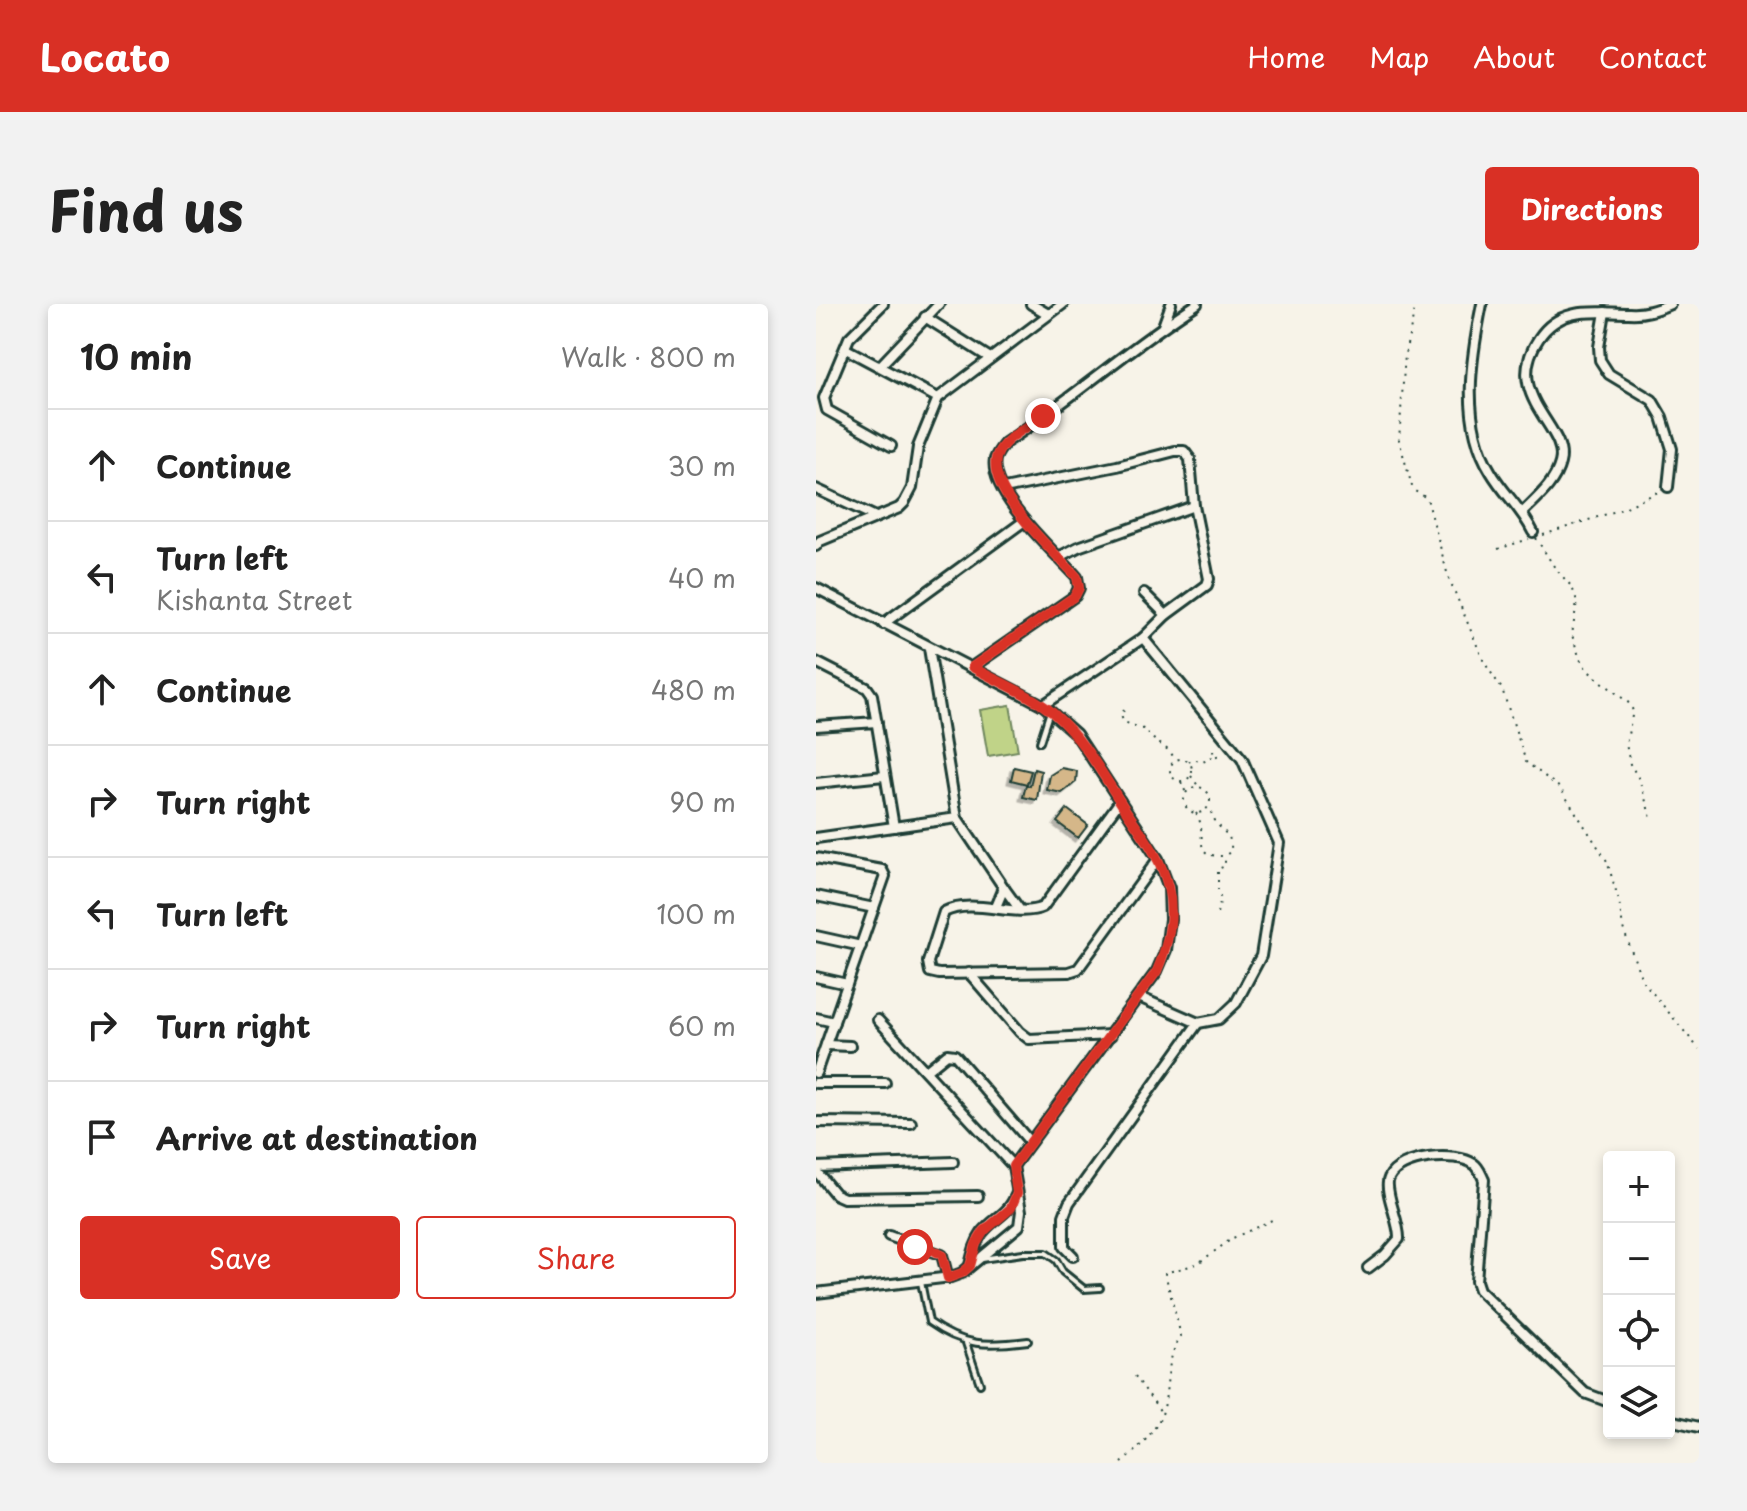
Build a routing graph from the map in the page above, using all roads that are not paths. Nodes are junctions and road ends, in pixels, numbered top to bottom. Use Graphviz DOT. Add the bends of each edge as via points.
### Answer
graph roads {
  1 [pos="883,304"];
  2 [pos="939,304"];
  3 [pos="1031,304"];
  4 [pos="1063,304"];
  5 [pos="1171,304"];
  6 [pos="1197,304"];
  7 [pos="1482,304"];
  8 [pos="1670,304"];
  9 [pos="1605,312"];
  10 [pos="1048,314"];
  11 [pos="925,317"];
  12 [pos="1163,326"];
  13 [pos="846,349"];
  14 [pos="990,358"];
  15 [pos="880,366"];
  16 [pos="938,398"];
  17 [pos="891,446"];
  18 [pos="1668,487"];
  19 [pos="816,489"];
  20 [pos="1004,489"];
  21 [pos="1194,506"];
  22 [pos="1524,511"];
  23 [pos="876,517"];
  24 [pos="1023,522"];
  25 [pos="1534,534"];
  26 [pos="816,546"];
  27 [pos="1059,557"];
  28 [pos="816,588"];
  29 [pos="1144,593"];
  30 [pos="1166,615"];
  31 [pos="883,624"];
  32 [pos="1143,638"];
  33 [pos="929,648"];
  34 [pos="816,662"];
  35 [pos="972,667"];
  36 [pos="821,668"];
  37 [pos="1046,708"];
  38 [pos="877,722"];
  39 [pos="816,726"];
  40 [pos="1040,742"];
  41 [pos="884,776"];
  42 [pos="816,783"];
  43 [pos="1120,801"];
  44 [pos="957,818"];
  45 [pos="894,827"];
  46 [pos="816,838"];
  47 [pos="816,858"];
  48 [pos="1158,859"];
  49 [pos="1004,888"];
  50 [pos="816,896"];
  51 [pos="996,907"];
  52 [pos="874,908"];
  53 [pos="1021,911"];
  54 [pos="816,936"];
  55 [pos="861,946"];
  56 [pos="969,973"];
  57 [pos="816,977"];
  58 [pos="847,984"];
  59 [pos="1139,997"];
  60 [pos="816,1018"];
  61 [pos="878,1020"];
  62 [pos="834,1022"];
  63 [pos="1198,1023"];
  64 [pos="1111,1035"];
  65 [pos="826,1045"];
  66 [pos="850,1046"];
  67 [pos="818,1059"];
  68 [pos="926,1071"];
  69 [pos="816,1073"];
  70 [pos="816,1083"];
  71 [pos="885,1083"];
  72 [pos="816,1122"];
  73 [pos="911,1123"];
  74 [pos="1030,1142"];
  75 [pos="953,1162"];
  76 [pos="1013,1166"];
  77 [pos="816,1169"];
  78 [pos="1017,1193"];
  79 [pos="978,1196"];
  80 [pos="988,1228"];
  81 [pos="889,1236"];
  82 [pos="1000,1242"];
  83 [pos="1073,1256"];
  84 [pos="973,1261"];
  85 [pos="1368,1268"];
  86 [pos="948,1278"];
  87 [pos="921,1280"];
  88 [pos="1100,1288"];
  89 [pos="816,1293"];
  90 [pos="1028,1341"];
  91 [pos="966,1343"];
  92 [pos="980,1384"];
  93 [pos="1603,1400"];
  94 [pos="1675,1421"];
  95 [pos="1699,1427"];
  1 -- 13 [label="street" via="856,328"];
  2 -- 11 [label="street"];
  3 -- 10 [label="street"];
  4 -- 10 [label="street"];
  5 -- 12 [label="street"];
  6 -- 12 [label="street"];
  7 -- 22 [label="street" via="1471,407 1488,468"];
  8 -- 9 [label="street" via="1650,312"];
  9 -- 18 [label="street" via="1600,360 1609,374 1652,400 1662,417 1672,449"];
  9 -- 22 [label="street" via="1576,312 1555,322 1533,350 1528,379 1533,401 1561,453 1554,479"];
  10 -- 14 [label="street"];
  11 -- 14 [label="street"];
  11 -- 15 [label="street"];
  12 -- 20 [label="street" via="1005,443 995,468"];
  13 -- 15 [label="street"];
  13 -- 17 [label="street" via="824,398 827,410"];
  14 -- 16 [label="street"];
  15 -- 16 [label="street"];
  16 -- 23 [label="street" via="918,447 909,496 899,508"];
  19 -- 23 [label="street"];
  20 -- 21 [label="street" via="1184,451 1190,459"];
  20 -- 24 [label="street"];
  21 -- 27 [label="street"];
  21 -- 30 [label="street" via="1209,579"];
  22 -- 25 [label="street"];
  23 -- 26 [label="street"];
  24 -- 27 [label="street"];
  24 -- 31 [label="street"];
  27 -- 35 [label="street" via="1077,577 1075,596"];
  28 -- 31 [label="street"];
  29 -- 30 [label="street"];
  30 -- 32 [label="street"];
  31 -- 33 [label="street"];
  32 -- 37 [label="street"];
  32 -- 63 [label="street" via="1242,759 1279,843 1261,956 1236,1003 1219,1019"];
  33 -- 35 [label="street"];
  33 -- 44 [label="street"];
  34 -- 36 [label="street"];
  35 -- 37 [label="street"];
  36 -- 38 [label="street" via="867,688"];
  37 -- 40 [label="lane"];
  37 -- 43 [label="street" via="1076,734"];
  38 -- 39 [label="street"];
  38 -- 41 [label="street"];
  41 -- 42 [label="street"];
  41 -- 45 [label="street"];
  43 -- 48 [label="street"];
  43 -- 53 [label="street" via="1043,907"];
  44 -- 45 [label="street"];
  44 -- 49 [label="street"];
  45 -- 46 [label="street"];
  47 -- 52 [label="street" via="882,870 885,876"];
  48 -- 56 [label="street" via="1078,969"];
  48 -- 59 [label="street" via="1169,888 1166,950"];
  49 -- 51 [label="street"];
  49 -- 53 [label="street"];
  50 -- 52 [label="street"];
  51 -- 53 [label="street"];
  51 -- 56 [label="street" via="952,908 941,917 930,972"];
  52 -- 55 [label="street"];
  54 -- 55 [label="street"];
  55 -- 58 [label="street"];
  56 -- 64 [label="street" via="1030,1043"];
  57 -- 58 [label="street"];
  58 -- 62 [label="street"];
  59 -- 63 [label="street"];
  59 -- 64 [label="street"];
  60 -- 62 [label="street"];
  61 -- 68 [label="street"];
  62 -- 65 [label="street"];
  63 -- 83 [label="street" via="1069,1203 1064,1247"];
  64 -- 74 [label="street"];
  65 -- 66 [label="street"];
  65 -- 67 [label="street"];
  67 -- 69 [label="street"];
  68 -- 74 [label="street" via="947,1054 955,1055"];
  68 -- 76 [label="street"];
  70 -- 71 [label="street"];
  72 -- 73 [label="street"];
  74 -- 76 [label="street"];
  75 -- 77 [label="street"];
  76 -- 78 [label="street"];
  77 -- 79 [label="street" via="844,1198"];
  78 -- 80 [label="street" via="1007,1212"];
  78 -- 82 [label="street" via="1019,1226"];
  80 -- 82 [label="street"];
  80 -- 84 [label="street" via="976,1244"];
  81 -- 86 [label="street" via="942,1255"];
  82 -- 84 [label="street"];
  84 -- 86 [label="street"];
  84 -- 88 [label="lane" via="1046,1253 1084,1289"];
  85 -- 93 [label="street" via="1399,1239 1389,1177 1418,1159 1461,1158 1477,1165 1484,1180 1479,1290 1585,1393"];
  86 -- 87 [label="street"];
  87 -- 89 [label="street"];
  87 -- 91 [label="lane" via="929,1322"];
  90 -- 91 [label="lane"];
  91 -- 92 [label="lane"];
  94 -- 95 [label="street"];
}
